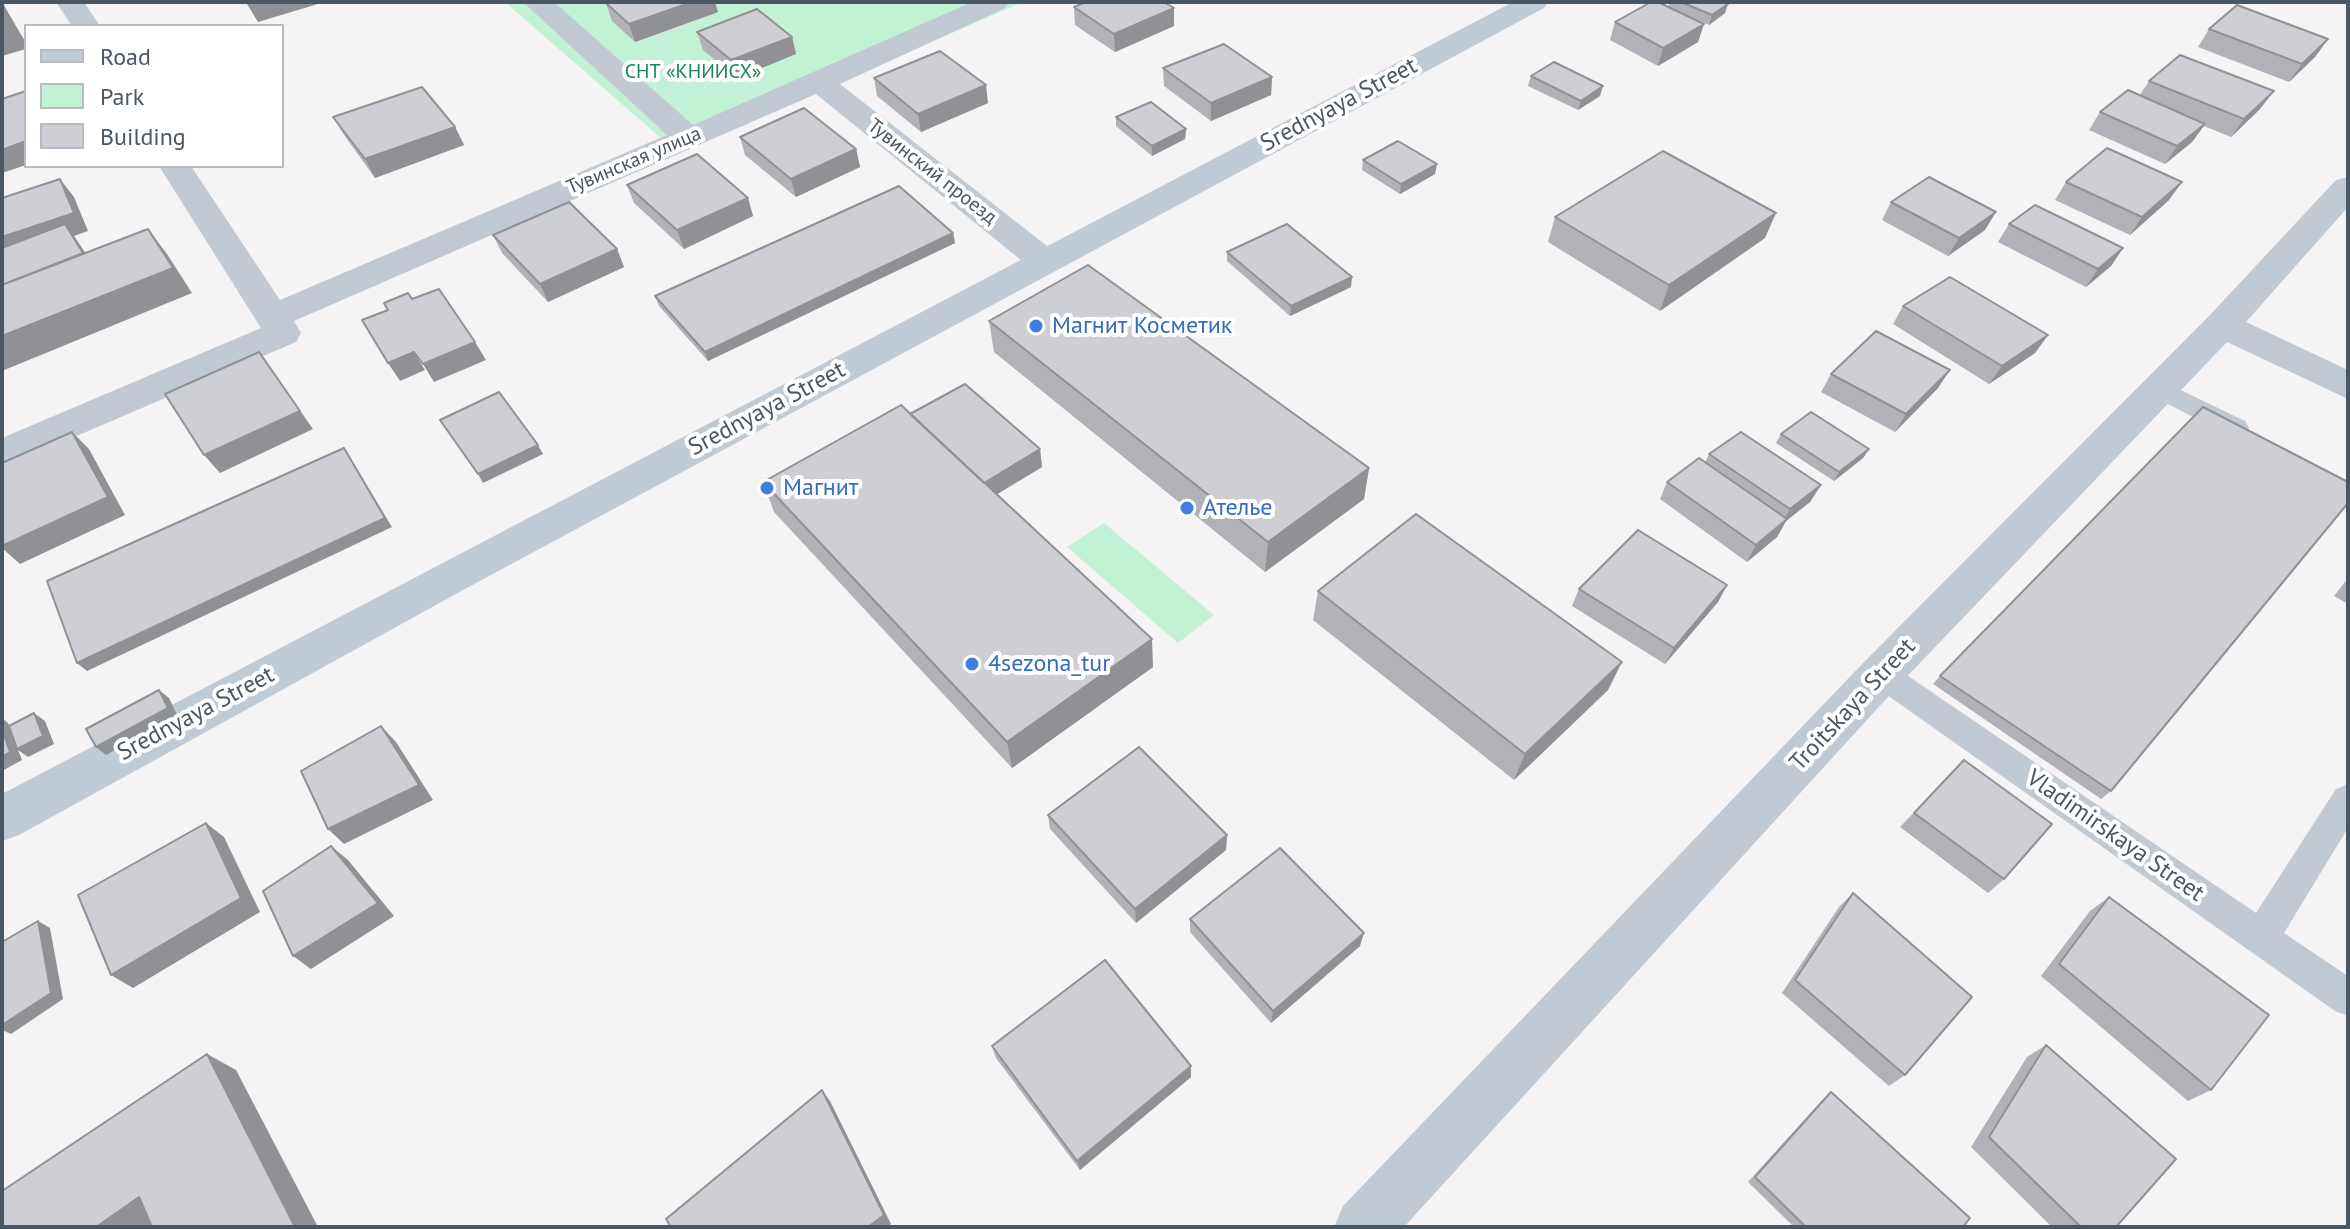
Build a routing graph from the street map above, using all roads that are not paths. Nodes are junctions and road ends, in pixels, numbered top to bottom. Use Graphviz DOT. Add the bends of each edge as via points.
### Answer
graph roads {
  1 [pos="70,2"];
  2 [pos="537,2"];
  3 [pos="995,2"];
  4 [pos="1534,2"];
  5 [pos="85,24"];
  6 [pos="819,82"];
  7 [pos="688,137"];
  8 [pos="176,168"];
  9 [pos="2348,187"];
  10 [pos="1044,261"];
  11 [pos="277,325"];
  12 [pos="2222,325"];
  13 [pos="2348,386"];
  14 [pos="2160,389"];
  15 [pos="2254,438"];
  16 [pos="2,454"];
  17 [pos="1881,674"];
  18 [pos="2348,799"];
  19 [pos="2,819"];
  20 [pos="2261,937"];
  21 [pos="2348,998"];
  22 [pos="1364,1227"];
  1 -- 5 [label="street"];
  2 -- 7 [label="street"];
  3 -- 6 [label="street, Тувинская улица"];
  4 -- 10 [label="street, Srednyaya Street"];
  6 -- 7 [label="street, Тувинская улица"];
  6 -- 10 [label="street, Тувинский проезд"];
  7 -- 11 [label="street, Тувинская улица"];
  8 -- 11 [label="street"];
  9 -- 12 [label="street, Troitskaya Street"];
  10 -- 19 [label="street, Srednyaya Street"];
  11 -- 16 [label="street, Тувинская улица"];
  12 -- 13 [label="street"];
  12 -- 14 [label="street, Troitskaya Street"];
  14 -- 15 [label="lane"];
  14 -- 17 [label="street, Troitskaya Street"];
  17 -- 20 [label="lane, Vladimirskaya Street"];
  17 -- 22 [label="street, Troitskaya Street"];
  18 -- 20 [label="lane"];
  20 -- 21 [label="lane, Vladimirskaya Street"];
}
